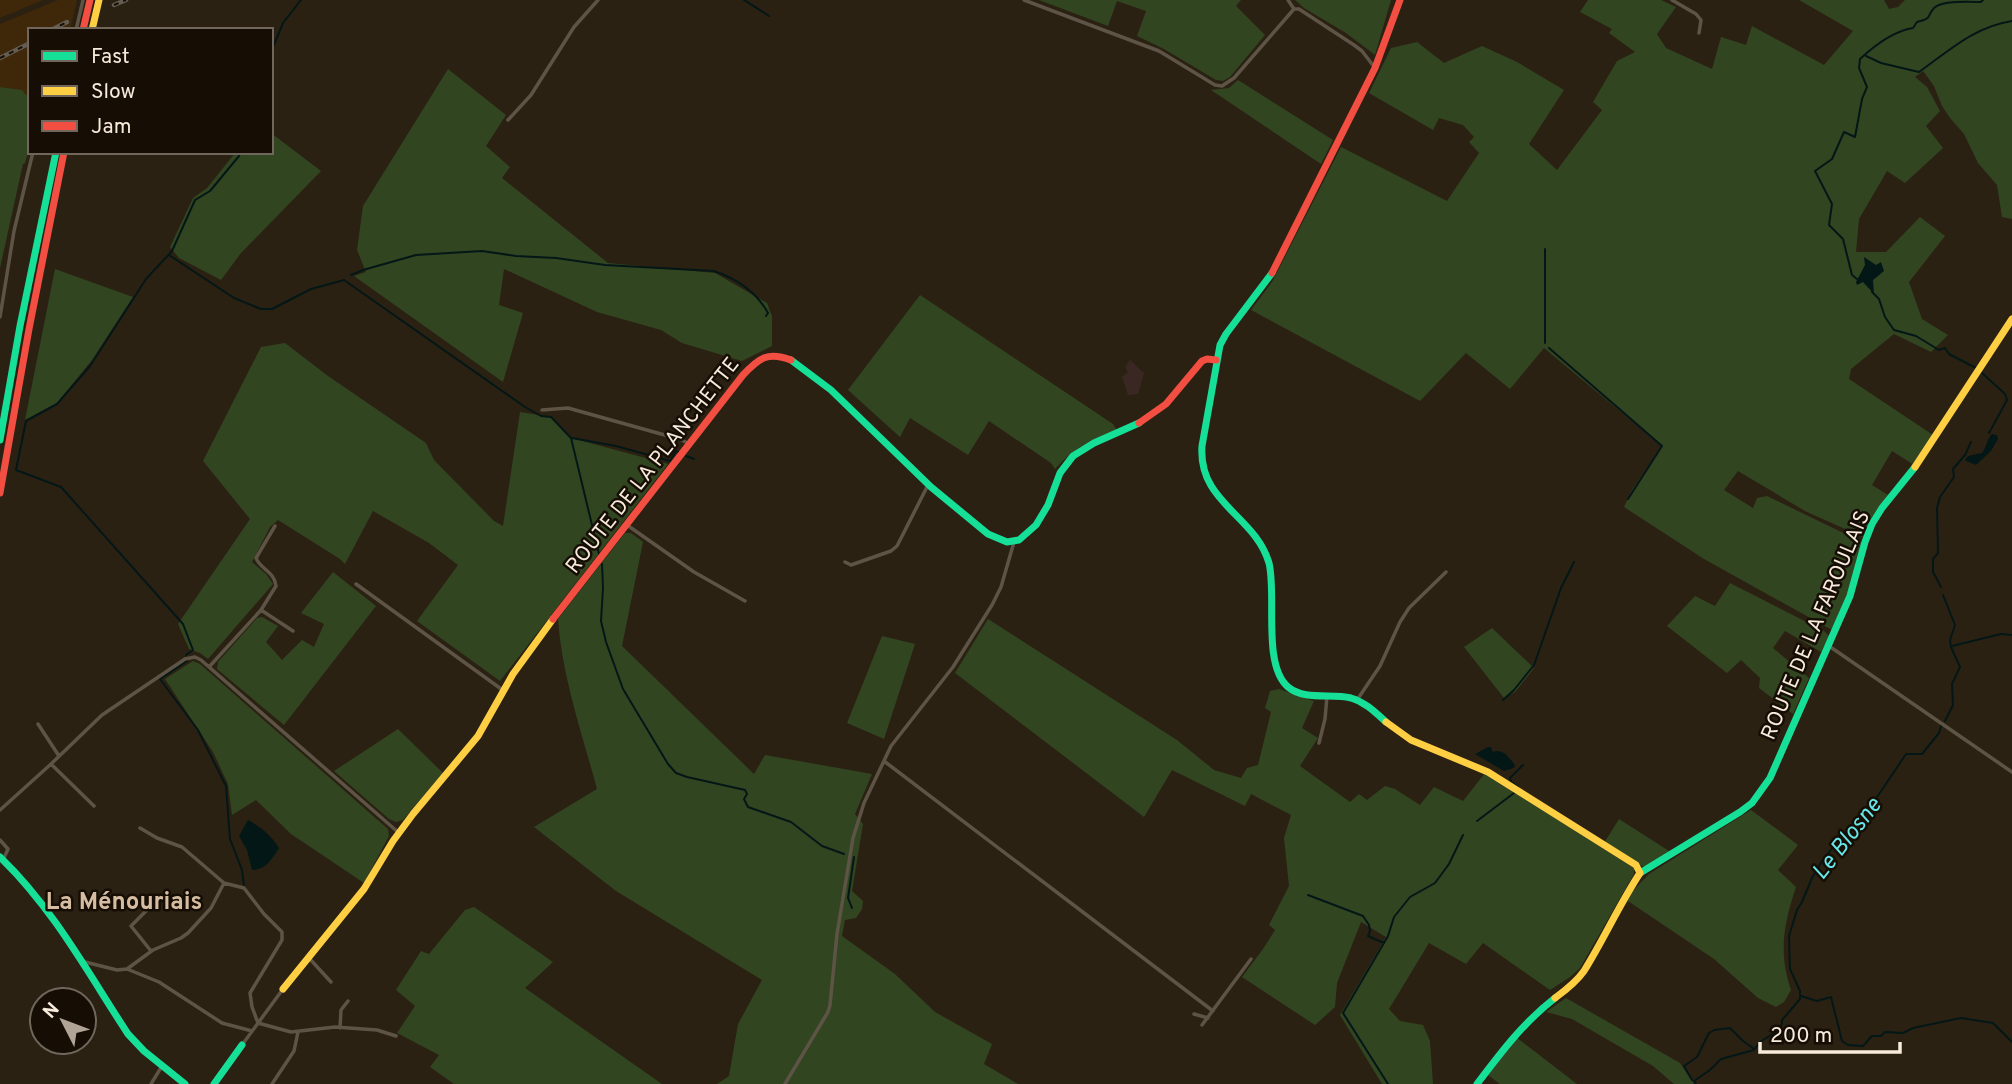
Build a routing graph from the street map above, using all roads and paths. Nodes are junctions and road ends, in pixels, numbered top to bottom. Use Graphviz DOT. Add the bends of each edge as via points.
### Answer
graph roads {
  1 [pos="83,0"];
  2 [pos="90,0"];
  3 [pos="99,0"];
  4 [pos="598,0"];
  5 [pos="1024,0"];
  6 [pos="1288,0"];
  7 [pos="1400,0"];
  8 [pos="1672,0"];
  9 [pos="1294,9"];
  10 [pos="76,28"];
  11 [pos="83,28"];
  12 [pos="92,28"];
  13 [pos="1699,33"];
  14 [pos="1375,68"];
  15 [pos="508,120"];
  16 [pos="33,154"];
  17 [pos="55,154"];
  18 [pos="64,154"];
  19 [pos="0,317"];
  20 [pos="2012,319"];
  21 [pos="1216,360"];
  22 [pos="542,410"];
  23 [pos="0,440"];
  24 [pos="690,444"];
  25 [pos="928,485"];
  26 [pos="0,493"];
  27 [pos="627,525"];
  28 [pos="275,526"];
  29 [pos="1014,542"];
  30 [pos="845,562"];
  31 [pos="1446,572"];
  32 [pos="356,584"];
  33 [pos="745,601"];
  34 [pos="261,610"];
  35 [pos="293,632"];
  36 [pos="1828,645"];
  37 [pos="209,667"];
  38 [pos="504,691"];
  39 [pos="1326,696"];
  40 [pos="1357,700"];
  41 [pos="38,724"];
  42 [pos="1319,743"];
  43 [pos="60,756"];
  44 [pos="884,761"];
  45 [pos="51,764"];
  46 [pos="2012,772"];
  47 [pos="94,806"];
  48 [pos="0,810"];
  49 [pos="140,828"];
  50 [pos="399,833"];
  51 [pos="0,840"];
  52 [pos="2,859"];
  53 [pos="1640,873"];
  54 [pos="224,883"];
  55 [pos="148,909"];
  56 [pos="152,951"];
  57 [pos="308,957"];
  58 [pos="1251,959"];
  59 [pos="82,963"];
  60 [pos="127,969"];
  61 [pos="331,982"];
  62 [pos="283,989"];
  63 [pos="348,1001"];
  64 [pos="1213,1011"];
  65 [pos="1194,1014"];
  66 [pos="1208,1018"];
  67 [pos="258,1023"];
  68 [pos="1202,1025"];
  69 [pos="340,1028"];
  70 [pos="252,1031"];
  71 [pos="298,1032"];
  72 [pos="396,1036"];
  73 [pos="242,1045"];
  74 [pos="162,1066"];
  75 [pos="151,1084"];
  76 [pos="185,1084"];
  77 [pos="214,1084"];
  78 [pos="272,1084"];
  79 [pos="785,1084"];
  80 [pos="1477,1084"];
  1 -- 10 [label="street"];
  2 -- 11 [label="main road"];
  3 -- 12 [label="main road"];
  4 -- 15 [label="street"];
  5 -- 9 [label="street" via="1160,51 1222,86"];
  6 -- 9 [label="street"];
  7 -- 14 [label="main road"];
  8 -- 13 [label="street" via="1701,20"];
  9 -- 14 [label="street" via="1354,45"];
  14 -- 21 [label="main road" via="1270,277 1226,334"];
  16 -- 19 [label="street"];
  17 -- 23 [label="main road"];
  18 -- 26 [label="main road"];
  20 -- 36 [label="main road, ROUTE DE LA FAROULAIS" via="1872,524 1850,596"];
  21 -- 29 [label="main road" via="1200,364 1152,416 1078,450 1058,475 1045,509"];
  21 -- 39 [label="main road" via="1202,452 1207,483 1248,525 1269,563 1273,653 1280,679 1299,692"];
  22 -- 24 [label="street" via="568,408"];
  24 -- 25 [label="main road, ROUTE DE LA PLANCHETTE" via="754,363 769,355 788,356 824,383"];
  24 -- 27 [label="main road, ROUTE DE LA PLANCHETTE"];
  25 -- 29 [label="main road, ROUTE DE LA PLANCHETTE" via="990,535"];
  25 -- 30 [label="street" via="897,546 851,565"];
  27 -- 33 [label="street"];
  27 -- 38 [label="main road, ROUTE DE LA PLANCHETTE" via="530,649"];
  28 -- 34 [label="street" via="257,558 276,581"];
  29 -- 44 [label="street" via="992,605"];
  31 -- 40 [label="street" via="1409,608 1380,667"];
  32 -- 38 [label="street"];
  34 -- 35 [label="street"];
  34 -- 37 [label="street"];
  36 -- 46 [label="street"];
  36 -- 53 [label="main road, ROUTE DE LA FAROULAIS" via="1770,778 1752,803"];
  37 -- 43 [label="street" via="195,657 185,659 103,715"];
  37 -- 50 [label="street"];
  38 -- 50 [label="main road, ROUTE DE LA PLANCHETTE" via="478,736"];
  39 -- 40 [label="main road"];
  39 -- 42 [label="street"];
  40 -- 53 [label="main road" via="1401,734 1488,772 1636,865"];
  41 -- 43 [label="street"];
  43 -- 45 [label="street"];
  44 -- 64 [label="street"];
  44 -- 79 [label="street" via="853,838 828,1012"];
  45 -- 47 [label="street"];
  45 -- 48 [label="street"];
  49 -- 54 [label="street" via="182,847"];
  50 -- 57 [label="main road, ROUTE DE LA PLANCHETTE" via="364,889"];
  51 -- 52 [label="street" via="8,849"];
  52 -- 59 [label="main road" via="48,910"];
  53 -- 80 [label="main road" via="1583,972 1518,1031"];
  54 -- 56 [label="street" via="211,908 188,933"];
  54 -- 67 [label="street" via="244,888 282,932 282,940 251,988"];
  55 -- 56 [label="street" via="131,926"];
  56 -- 60 [label="street"];
  57 -- 61 [label="street"];
  57 -- 62 [label="main road, ROUTE DE LA PLANCHETTE"];
  58 -- 64 [label="street"];
  59 -- 60 [label="street"];
  59 -- 74 [label="main road" via="128,1034"];
  60 -- 70 [label="street" via="159,982 222,1023"];
  62 -- 67 [label="street, ROUTE DE LA PLANCHETTE"];
  63 -- 69 [label="street" via="341,1010"];
  64 -- 66 [label="street"];
  65 -- 66 [label="street"];
  66 -- 68 [label="street"];
  67 -- 70 [label="street, ROUTE DE LA PLANCHETTE"];
  67 -- 71 [label="street"];
  69 -- 71 [label="street"];
  69 -- 72 [label="street"];
  70 -- 73 [label="street, ROUTE DE LA PLANCHETTE"];
  71 -- 78 [label="street" via="294,1051"];
  73 -- 77 [label="main road, ROUTE DE LA PLANCHETTE"];
  74 -- 75 [label="street"];
  74 -- 76 [label="main road"];
}
